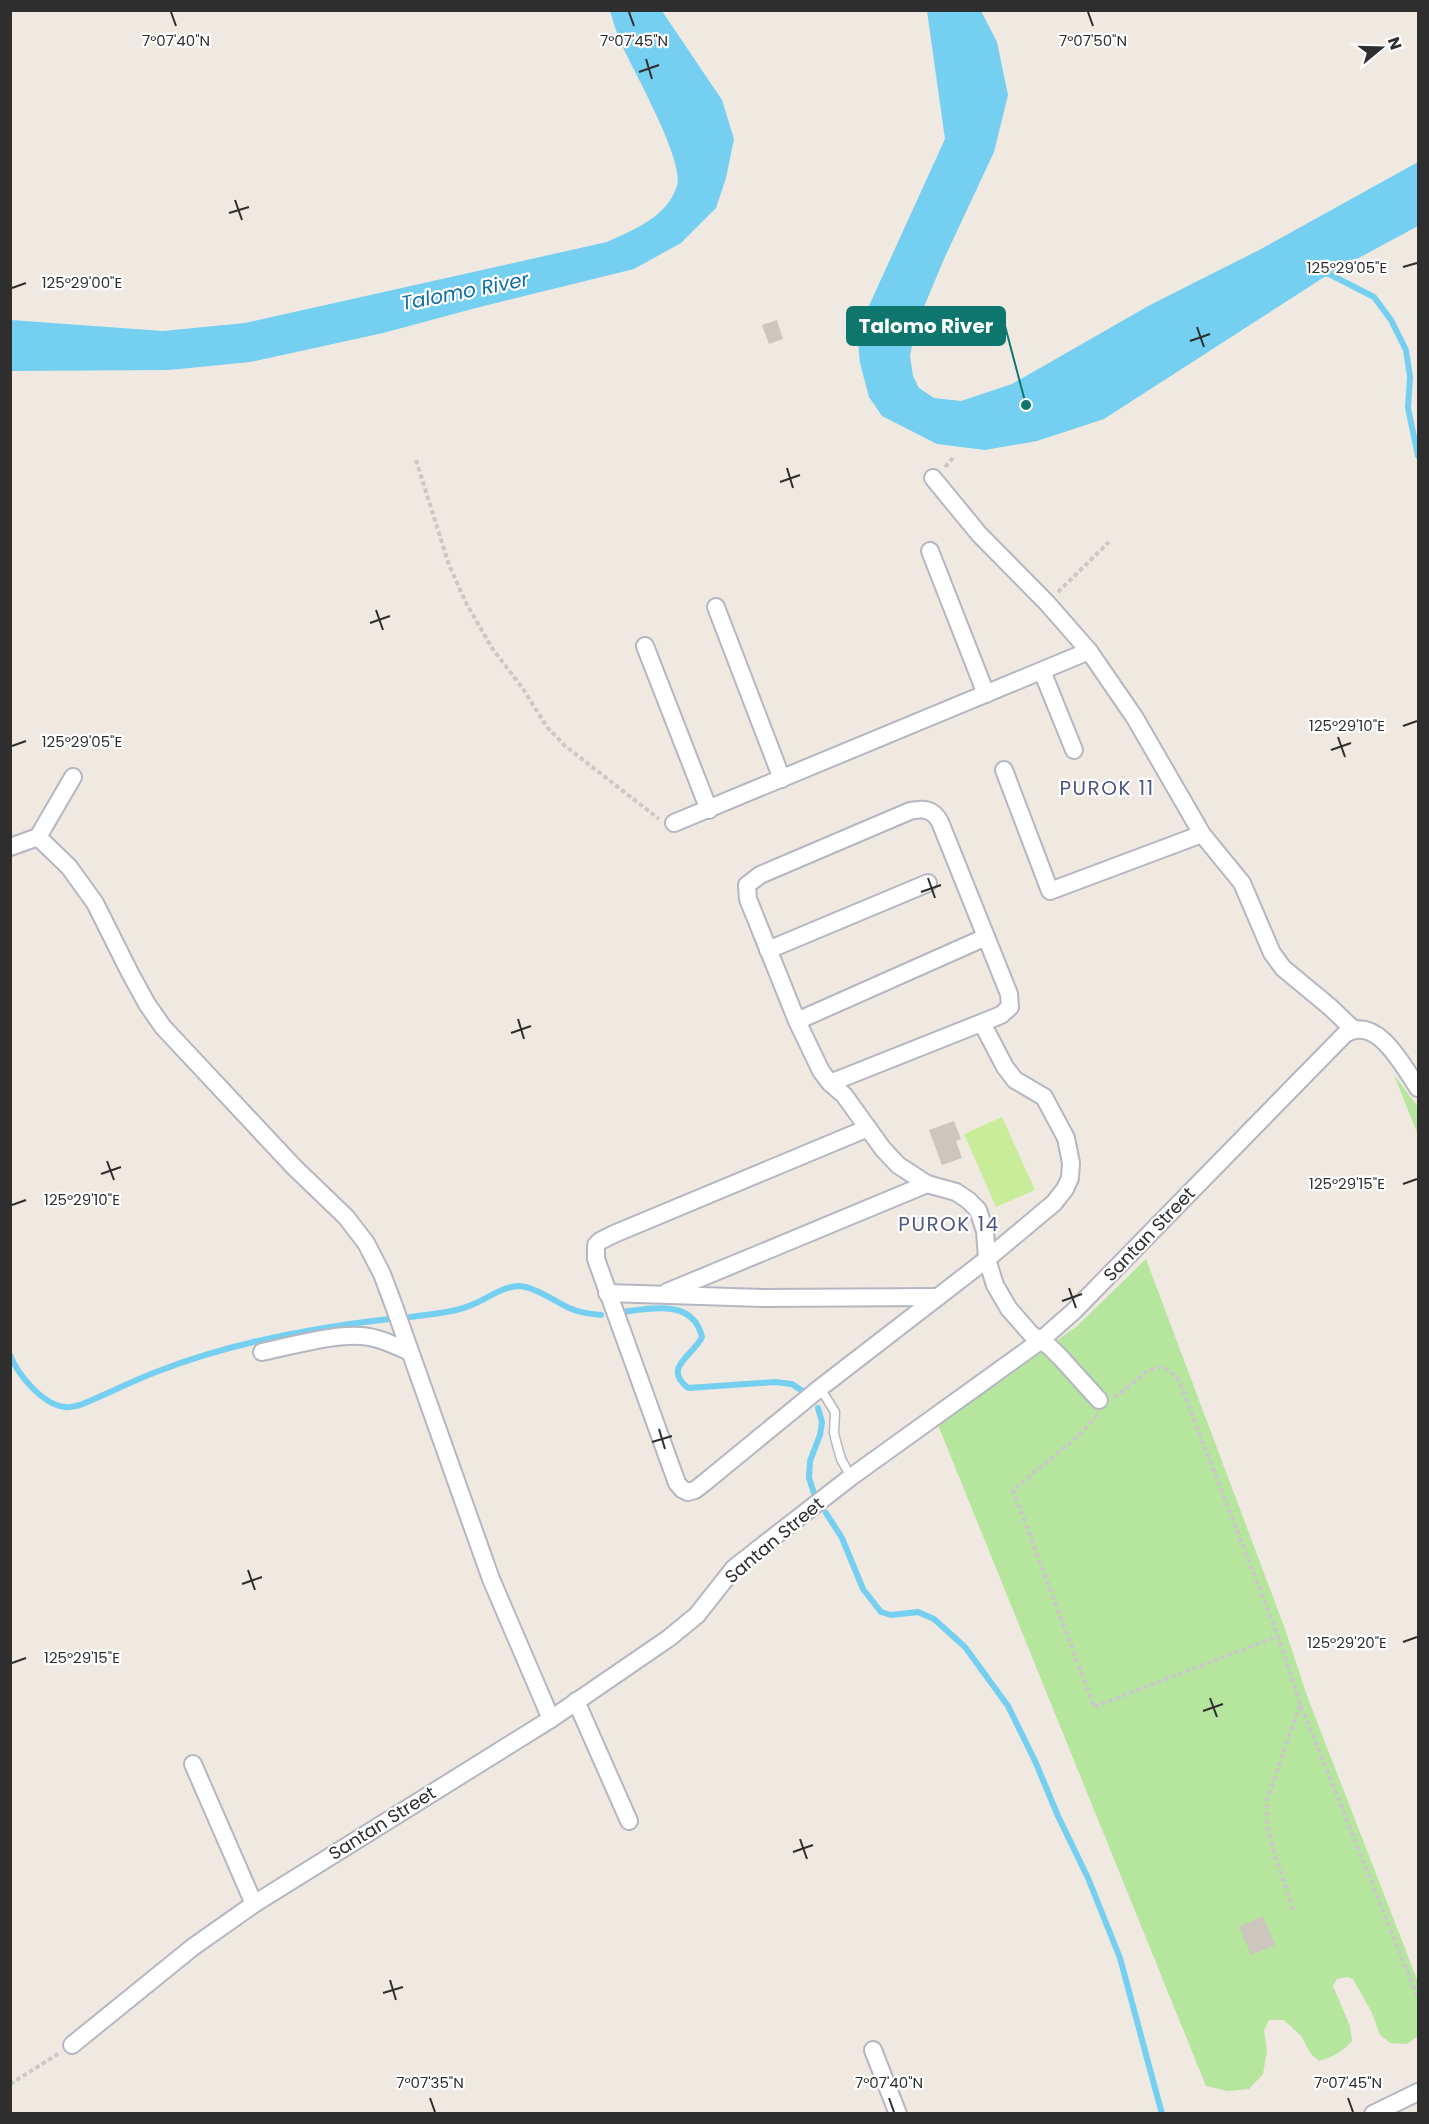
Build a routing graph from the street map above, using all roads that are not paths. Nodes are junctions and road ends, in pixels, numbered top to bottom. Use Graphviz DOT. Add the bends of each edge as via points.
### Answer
graph roads {
  1 [pos="933,478"];
  2 [pos="930,551"];
  3 [pos="716,607"];
  4 [pos="645,646"];
  5 [pos="1089,651"];
  6 [pos="1042,671"];
  7 [pos="986,694"];
  8 [pos="1074,750"];
  9 [pos="1004,770"];
  10 [pos="73,777"];
  11 [pos="782,779"];
  12 [pos="709,810"];
  13 [pos="674,824"];
  14 [pos="1202,834"];
  15 [pos="39,837"];
  16 [pos="10,847"];
  17 [pos="928,883"];
  18 [pos="987,937"];
  19 [pos="768,950"];
  20 [pos="797,1021"];
  21 [pos="982,1023"];
  22 [pos="1353,1029"];
  23 [pos="830,1083"];
  24 [pos="1419,1088"];
  25 [pos="868,1128"];
  26 [pos="927,1184"];
  27 [pos="987,1259"];
  28 [pos="607,1293"];
  29 [pos="660,1296"];
  30 [pos="938,1297"];
  31 [pos="1040,1341"];
  32 [pos="262,1352"];
  33 [pos="410,1352"];
  34 [pos="820,1388"];
  35 [pos="1099,1400"];
  36 [pos="851,1477"];
  37 [pos="576,1701"];
  38 [pos="551,1719"];
  39 [pos="193,1764"];
  40 [pos="629,1821"];
  41 [pos="254,1904"];
  42 [pos="72,2045"];
  43 [pos="873,2050"];
  44 [pos="1419,2092"];
  45 [pos="898,2114"];
  46 [pos="1373,2114"];
  1 -- 5 [label="street" via="979,534"];
  2 -- 7 [label="street"];
  3 -- 11 [label="street"];
  4 -- 12 [label="street"];
  5 -- 6 [label="street"];
  5 -- 14 [label="street" via="1135,718"];
  6 -- 7 [label="street"];
  6 -- 8 [label="street"];
  7 -- 11 [label="street"];
  9 -- 14 [label="street" via="1050,891"];
  10 -- 15 [label="street"];
  11 -- 12 [label="street"];
  12 -- 13 [label="street"];
  14 -- 22 [label="street" via="1242,884 1272,953 1283,968"];
  15 -- 16 [label="street"];
  15 -- 33 [label="street" via="69,867 95,903 147,1005 163,1027 346,1217 366,1243 382,1274"];
  17 -- 19 [label="street"];
  18 -- 19 [label="street" via="940,822 929,810 920,808 752,879 747,885 747,900"];
  18 -- 20 [label="street"];
  18 -- 21 [label="street" via="1011,1002 1007,1011"];
  19 -- 20 [label="street"];
  20 -- 23 [label="street"];
  21 -- 23 [label="street"];
  21 -- 27 [label="street" via="1015,1080 1044,1097 1066,1138 1071,1163 1070,1178 1054,1203"];
  22 -- 24 [label="street" via="1363,1029 1385,1041"];
  22 -- 31 [label="street, Santan Street" via="1335,1042 1074,1311"];
  23 -- 25 [label="street"];
  25 -- 26 [label="street" via="898,1165"];
  25 -- 28 [label="street" via="600,1241 596,1259"];
  26 -- 27 [label="street" via="956,1192 978,1210 985,1231"];
  26 -- 29 [label="street"];
  27 -- 30 [label="street"];
  27 -- 31 [label="street" via="995,1285 1009,1309"];
  28 -- 29 [label="street"];
  28 -- 34 [label="street" via="677,1483 688,1492 705,1484"];
  29 -- 30 [label="street"];
  30 -- 34 [label="street"];
  31 -- 35 [label="street"];
  31 -- 36 [label="street, Santan Street"];
  32 -- 33 [label="street" via="359,1335"];
  33 -- 38 [label="street" via="491,1579"];
  34 -- 36 [label="lane" via="835,1412 834,1433"];
  36 -- 37 [label="street, Santan Street" via="734,1568 697,1615 669,1638"];
  37 -- 38 [label="street, Santan Street"];
  37 -- 40 [label="street"];
  38 -- 41 [label="street, Santan Street"];
  39 -- 41 [label="street"];
  41 -- 42 [label="street, Santan Street" via="185,1953"];
  43 -- 45 [label="street"];
  44 -- 46 [label="street"];
}
